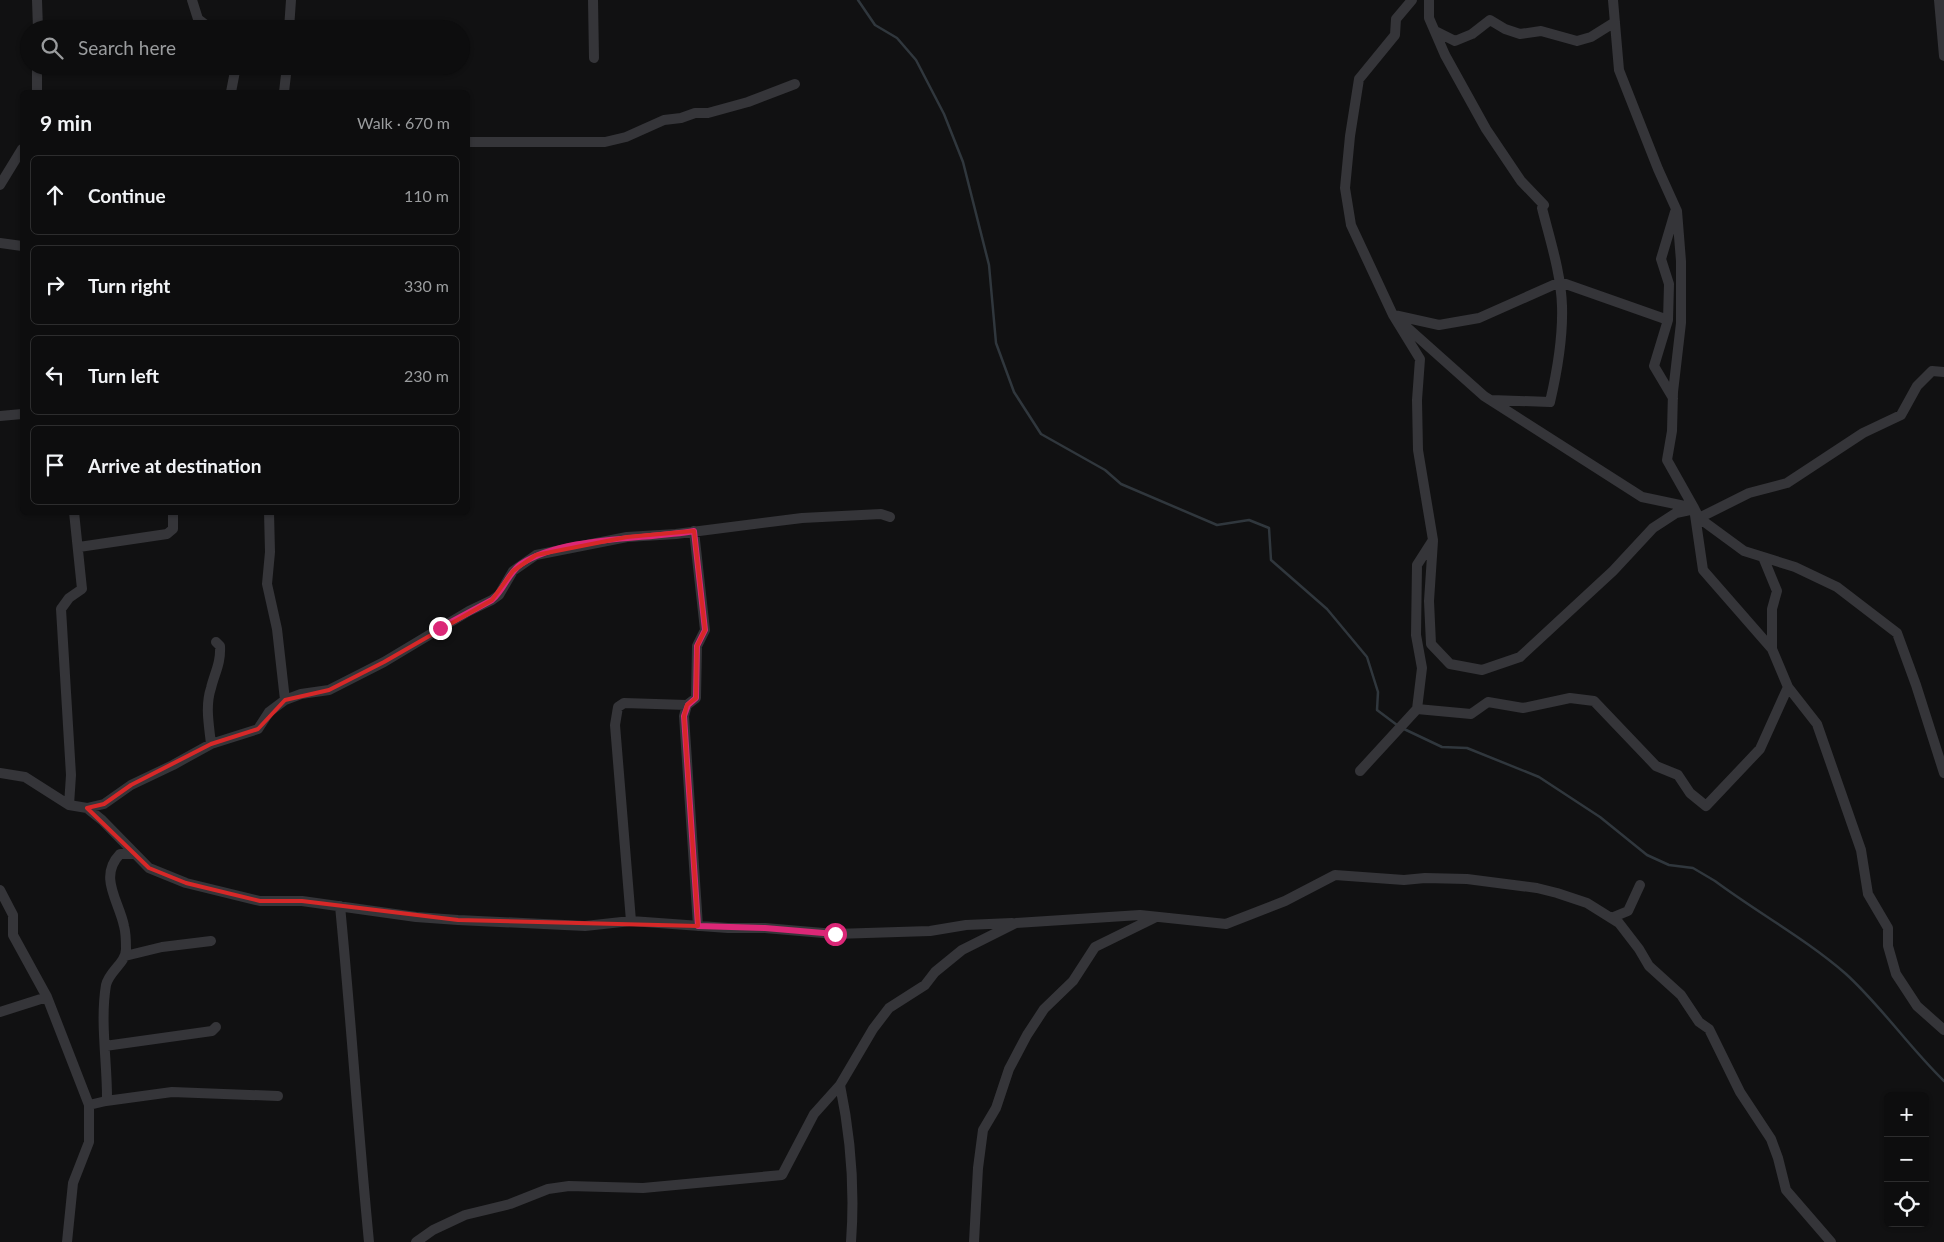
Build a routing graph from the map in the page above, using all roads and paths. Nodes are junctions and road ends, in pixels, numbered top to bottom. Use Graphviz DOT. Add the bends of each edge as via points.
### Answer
graph roads {
  1 [pos="37,0"];
  2 [pos="192,0"];
  3 [pos="291,0"];
  4 [pos="593,0"];
  5 [pos="1412,0"];
  6 [pos="1430,0"];
  7 [pos="1613,0"];
  8 [pos="1939,0"];
  9 [pos="38,20"];
  10 [pos="199,20"];
  11 [pos="290,20"];
  12 [pos="1614,22"];
  13 [pos="1435,32"];
  14 [pos="1944,56"];
  15 [pos="594,58"];
  16 [pos="37,75"];
  17 [pos="234,75"];
  18 [pos="286,75"];
  19 [pos="795,84"];
  20 [pos="37,90"];
  21 [pos="231,90"];
  22 [pos="284,90"];
  23 [pos="470,142"];
  24 [pos="20,152"];
  25 [pos="0,185"];
  26 [pos="1676,208"];
  27 [pos="1,241"];
  28 [pos="20,246"];
  29 [pos="1560,282"];
  30 [pos="1393,315"];
  31 [pos="1668,320"];
  32 [pos="1944,372"];
  33 [pos="1673,398"];
  34 [pos="1491,400"];
  35 [pos="20,414"];
  36 [pos="0,416"];
  37 [pos="1696,513"];
  38 [pos="74,515"];
  39 [pos="173,515"];
  40 [pos="269,515"];
  41 [pos="890,517"];
  42 [pos="694,531"];
  43 [pos="1433,540"];
  44 [pos="79,547"];
  45 [pos="1763,557"];
  46 [pos="216,642"];
  47 [pos="1772,649"];
  48 [pos="1788,687"];
  49 [pos="285,700"];
  50 [pos="688,705"];
  51 [pos="1417,709"];
  52 [pos="211,744"];
  53 [pos="1360,771"];
  54 [pos="0,773"];
  55 [pos="1944,774"];
  56 [pos="69,805"];
  57 [pos="87,808"];
  58 [pos="133,854"];
  59 [pos="1640,885"];
  60 [pos="0,890"];
  61 [pos="340,906"];
  62 [pos="1159,916"];
  63 [pos="1611,918"];
  64 [pos="631,921"];
  65 [pos="1016,923"];
  66 [pos="698,926"];
  67 [pos="211,942"];
  68 [pos="125,956"];
  69 [pos="47,997"];
  70 [pos="0,1012"];
  71 [pos="216,1027"];
  72 [pos="1944,1030"];
  73 [pos="104,1046"];
  74 [pos="840,1085"];
  75 [pos="278,1096"];
  76 [pos="106,1101"];
  77 [pos="89,1105"];
  78 [pos="68,1242"];
  79 [pos="369,1242"];
  80 [pos="416,1242"];
  81 [pos="851,1242"];
  82 [pos="974,1242"];
  83 [pos="1831,1242"];
  1 -- 9 [label="street"];
  2 -- 10 [label="street"];
  3 -- 11 [label="street"];
  4 -- 15 [label="street"];
  5 -- 30 [label="street" via="1396,20 1395,35 1359,79 1345,188 1351,225"];
  6 -- 13 [label="street" via="1429,18"];
  7 -- 12 [label="street"];
  8 -- 14 [label="street"];
  12 -- 13 [label="street" via="1591,37 1577,41 1541,31 1520,34 1490,20 1456,41"];
  12 -- 26 [label="street" via="1619,70"];
  13 -- 29 [label="street" via="1486,129 1521,181 1544,205 1542,208"];
  16 -- 20 [label="street"];
  17 -- 21 [label="street"];
  18 -- 22 [label="street"];
  19 -- 23 [label="street" via="708,113 664,120 626,137 605,142"];
  24 -- 25 [label="street"];
  26 -- 31 [label="street" via="1661,259 1669,284"];
  26 -- 33 [label="street" via="1681,262 1681,323"];
  27 -- 28 [label="street"];
  29 -- 30 [label="street" via="1514,304 1471,319 1439,325"];
  29 -- 31 [label="street"];
  29 -- 34 [label="street" via="1562,307 1556,376 1550,402"];
  30 -- 34 [label="street"];
  30 -- 43 [label="street" via="1420,359 1418,450"];
  31 -- 33 [label="street" via="1654,366"];
  32 -- 37 [label="street" via="1932,371 1918,386 1901,415 1863,433 1787,483"];
  33 -- 37 [label="street" via="1667,460"];
  34 -- 37 [label="street" via="1642,497"];
  35 -- 36 [label="street"];
  37 -- 43 [label="street" via="1676,513 1653,528 1613,571 1520,657 1482,670 1450,664 1431,644 1429,601"];
  37 -- 45 [label="street" via="1744,551"];
  37 -- 47 [label="street" via="1703,570"];
  38 -- 44 [label="street"];
  39 -- 44 [label="street" via="173,529 168,534"];
  40 -- 49 [label="street" via="267,584 277,629"];
  41 -- 42 [label="street" via="881,514 802,518"];
  42 -- 49 [label="street" via="627,537 536,555 513,571 499,595 492,600 329,690"];
  42 -- 50 [label="street" via="705,630 697,646 696,698"];
  43 -- 51 [label="street" via="1417,565 1416,635 1422,668"];
  44 -- 56 [label="street" via="82,589 68,598 61,609 71,776"];
  45 -- 47 [label="street" via="1778,591 1772,609"];
  45 -- 55 [label="street" via="1837,587 1897,633"];
  46 -- 52 [label="street" via="220,646 221,660 207,706"];
  47 -- 48 [label="street"];
  48 -- 51 [label="street" via="1760,749 1706,806 1690,793 1678,775 1656,766 1594,702 1570,698 1523,708 1488,702 1471,714"];
  48 -- 72 [label="street" via="1816,724 1861,850 1868,894 1888,928 1888,946 1896,974 1918,1006"];
  49 -- 52 [label="street" via="269,712 258,729"];
  50 -- 64 [label="street" via="624,703 618,707 615,725"];
  50 -- 66 [label="street" via="684,716"];
  51 -- 53 [label="street"];
  52 -- 57 [label="street" via="131,785 104,804"];
  54 -- 56 [label="street" via="24,777"];
  56 -- 57 [label="street"];
  57 -- 58 [label="street"];
  58 -- 61 [label="street" via="149,868 169,878 225,894 260,901 302,901"];
  58 -- 68 [label="street" via="120,854 113,861 109,874 124,925"];
  59 -- 63 [label="street" via="1628,911"];
  60 -- 69 [label="street" via="13,915 14,935"];
  61 -- 64 [label="street" via="458,920 585,926"];
  61 -- 79 [label="street"];
  62 -- 63 [label="street" via="1226,924 1285,902 1335,875 1404,880 1467,879 1537,888 1587,904"];
  62 -- 65 [label="street"];
  62 -- 82 [label="street" via="1095,947 1066,990 1044,1009 1027,1035 1009,1069 996,1108 983,1130"];
  63 -- 83 [label="street" via="1619,923 1649,966 1681,995 1699,1022 1709,1029 1740,1092 1771,1139 1786,1190"];
  64 -- 66 [label="street"];
  65 -- 66 [label="street" via="966,925 930,931 835,934"];
  65 -- 74 [label="street" via="962,950 935,972 925,985 889,1008"];
  67 -- 68 [label="street" via="162,947"];
  68 -- 73 [label="street" via="106,983"];
  69 -- 70 [label="street"];
  69 -- 77 [label="street"];
  71 -- 73 [label="street" via="212,1031 177,1037"];
  73 -- 76 [label="street"];
  74 -- 80 [label="street" via="814,1114 782,1176 643,1188 569,1186 548,1189 510,1204 465,1215"];
  74 -- 81 [label="street" via="853,1176"];
  75 -- 76 [label="street" via="172,1092"];
  76 -- 77 [label="street"];
  77 -- 78 [label="street" via="90,1142 73,1183"];
}
